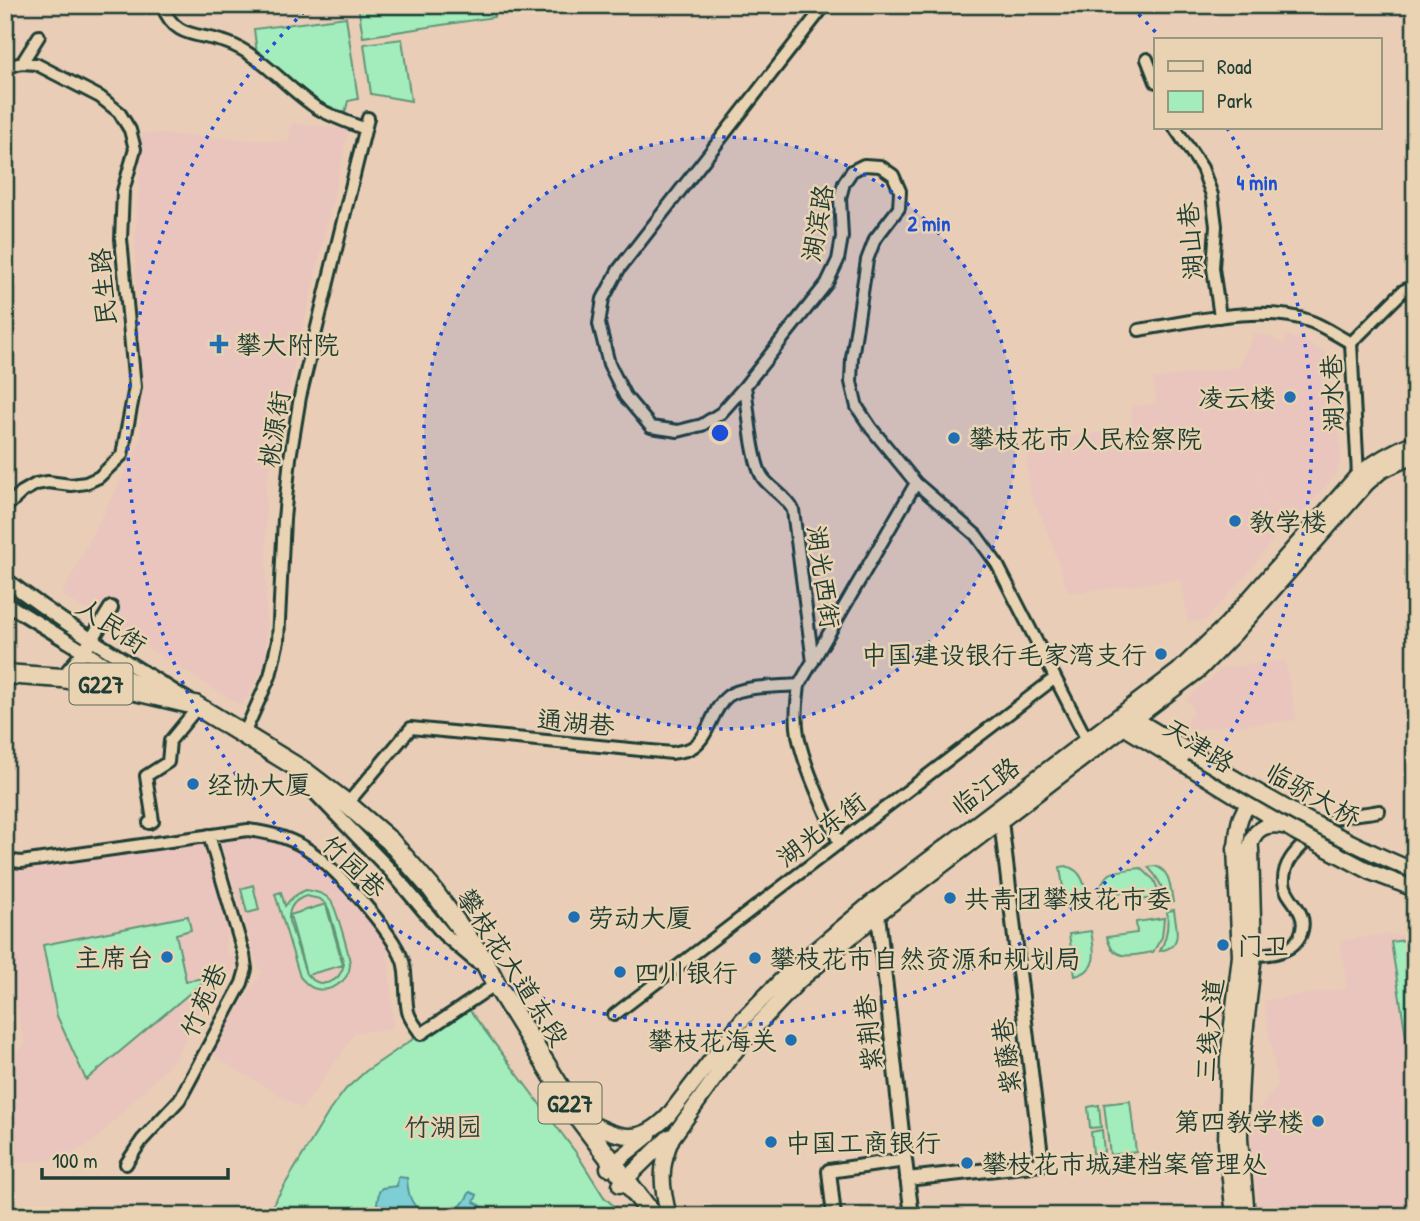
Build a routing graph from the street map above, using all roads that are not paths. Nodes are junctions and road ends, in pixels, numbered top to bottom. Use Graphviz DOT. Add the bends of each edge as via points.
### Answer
graph roads {
  1 [pos="162,5"];
  2 [pos="825,5"];
  3 [pos="216,25"];
  4 [pos="39,37"];
  5 [pos="211,38"];
  6 [pos="1147,59"];
  7 [pos="22,63"];
  8 [pos="5,67"];
  9 [pos="1154,77"];
  10 [pos="1176,130"];
  11 [pos="1415,285"];
  12 [pos="1220,317"];
  13 [pos="1139,330"];
  14 [pos="1351,342"];
  15 [pos="745,386"];
  16 [pos="1415,442"];
  17 [pos="1415,456"];
  18 [pos="1362,479"];
  19 [pos="916,483"];
  20 [pos="5,508"];
  21 [pos="5,579"];
  22 [pos="5,601"];
  23 [pos="111,608"];
  24 [pos="92,639"];
  25 [pos="84,652"];
  26 [pos="813,662"];
  27 [pos="5,674"];
  28 [pos="62,678"];
  29 [pos="1055,678"];
  30 [pos="5,682"];
  31 [pos="30,683"];
  32 [pos="799,685"];
  33 [pos="167,699"];
  34 [pos="194,709"];
  35 [pos="1124,720"];
  36 [pos="243,736"];
  37 [pos="1090,746"];
  38 [pos="303,775"];
  39 [pos="1214,782"];
  40 [pos="352,799"];
  41 [pos="1260,802"];
  42 [pos="1379,811"];
  43 [pos="997,816"];
  44 [pos="149,823"];
  45 [pos="1289,829"];
  46 [pos="209,835"];
  47 [pos="839,843"];
  48 [pos="1243,848"];
  49 [pos="5,860"];
  50 [pos="1415,871"];
  51 [pos="1415,889"];
  52 [pos="874,909"];
  53 [pos="1247,955"];
  54 [pos="479,960"];
  55 [pos="493,986"];
  56 [pos="614,1015"];
  57 [pos="579,1118"];
  58 [pos="680,1126"];
  59 [pos="657,1127"];
  60 [pos="905,1160"];
  61 [pos="126,1164"];
  62 [pos="610,1166"];
  63 [pos="907,1179"];
  64 [pos="622,1182"];
  65 [pos="643,1216"];
  66 [pos="653,1216"];
  67 [pos="669,1216"];
  68 [pos="834,1216"];
  69 [pos="912,1216"];
  70 [pos="1235,1216"];
  71 [pos="1246,1216"];
  1 -- 5 [label="street, 桃源街" via="167,19 178,29"];
  2 -- 15 [label="street, 湖滨路" via="619,269 603,299 599,324 609,364 625,396 651,427 678,431 702,425"];
  3 -- 5 [label="street"];
  4 -- 7 [label="street"];
  5 -- 36 [label="street, 桃源街" via="245,51 313,106 367,123 300,397 284,519 278,641 270,676"];
  6 -- 9 [label="street"];
  7 -- 8 [label="street"];
  7 -- 20 [label="street, 民生路" via="37,64 100,97 119,112 130,130 135,149 123,191 121,239 135,387 122,454 99,477 78,484 36,484"];
  10 -- 12 [label="street, 湖山巷" via="1202,168 1212,195 1216,226 1213,268"];
  11 -- 14 [label="street, 湖水巷" via="1402,290"];
  12 -- 13 [label="street"];
  12 -- 14 [label="street" via="1282,315 1311,322"];
  14 -- 18 [label="street, 湖水巷"];
  15 -- 19 [label="street, 湖滨路" via="827,283 842,237 844,183 864,164 880,166 893,175 900,191 899,208 875,239 867,260 851,382 857,407"];
  15 -- 26 [label="street, 湖光西街" via="761,475 793,510"];
  16 -- 18 [label="main road, 临江路" via="1374,461"];
  17 -- 18 [label="main road, 临江路"];
  18 -- 35 [label="main road, 临江路" via="1227,624"];
  19 -- 26 [label="street"];
  19 -- 29 [label="street, 湖滨路" via="976,536 998,564"];
  21 -- 24 [label="street, 人民街"];
  22 -- 25 [label="street, 人民街"];
  23 -- 24 [label="street"];
  24 -- 25 [label="street"];
  24 -- 34 [label="street, 人民街"];
  25 -- 28 [label="street"];
  25 -- 33 [label="street, 人民街"];
  26 -- 32 [label="street"];
  27 -- 28 [label="highway, G227"];
  28 -- 31 [label="street"];
  28 -- 33 [label="highway, G227"];
  29 -- 37 [label="street, 湖滨路"];
  29 -- 47 [label="street, 湖光东街"];
  30 -- 31 [label="highway, G227"];
  31 -- 34 [label="highway, G227"];
  32 -- 40 [label="street, 通湖巷" via="729,695 716,709 704,735 691,748 672,753 411,729"];
  32 -- 47 [label="street" via="798,735"];
  33 -- 34 [label="highway, G227"];
  34 -- 36 [label="highway, 攀枝花大道东段 / G227"];
  34 -- 38 [label="highway, 攀枝花大道东段 / G227"];
  34 -- 44 [label="street" via="170,741 168,762 146,776 153,821"];
  35 -- 37 [label="main road, 临江路"];
  35 -- 39 [label="main road, 天津路"];
  35 -- 41 [label="main road, 临骄大桥, bridge" via="1192,753"];
  36 -- 38 [label="highway, 攀枝花大道东段 / G227"];
  37 -- 43 [label="main road, 临江路"];
  38 -- 40 [label="street, G227"];
  38 -- 54 [label="highway, 攀枝花大道东段 / G227" via="384,846"];
  39 -- 41 [label="main road, 天津路"];
  39 -- 48 [label="main road" via="1230,802"];
  40 -- 54 [label="street, G227" via="397,837 438,884"];
  41 -- 45 [label="main road, 天津路"];
  41 -- 48 [label="main road" via="1244,809 1239,822"];
  41 -- 50 [label="main road, 临骄大桥, bridge"];
  42 -- 53 [label="street" via="1335,818 1291,858 1284,884 1303,917 1303,930 1296,943 1284,951"];
  43 -- 52 [label="main road, 临江路"];
  43 -- 63 [label="street, 紫藤巷" via="1042,1164"];
  45 -- 48 [label="main road" via="1268,825"];
  45 -- 51 [label="main road, 临骄大桥, bridge" via="1373,873"];
  46 -- 49 [label="street, 竹园巷" via="21,862"];
  46 -- 55 [label="street, 竹园巷" via="248,830 278,834 307,849 335,873 397,946 404,965 408,1014 421,1034"];
  46 -- 61 [label="street, 竹苑巷" via="246,969 180,1099"];
  47 -- 56 [label="street, 湖光东街"];
  48 -- 53 [label="main road, 三线大道"];
  52 -- 58 [label="main road, 临江路" via="775,1005"];
  52 -- 59 [label="main road, 临江路" via="765,995"];
  52 -- 60 [label="street, 紫荆巷"];
  53 -- 70 [label="main road, 三线大道" via="1229,1059 1227,1099"];
  53 -- 71 [label="main road, 三线大道" via="1239,1100"];
  54 -- 55 [label="highway, 攀枝花大道东段 / G227"];
  55 -- 57 [label="highway, 攀枝花大道东段 / G227"];
  55 -- 62 [label="highway, 攀枝花大道东段 / G227" via="572,1122"];
  57 -- 59 [label="main road" via="621,1136"];
  57 -- 62 [label="highway, 攀枝花大道东段 / G227"];
  58 -- 64 [label="main road"];
  58 -- 67 [label="main road, 临江路" via="662,1168"];
  59 -- 62 [label="main road, 临江路"];
  60 -- 63 [label="street, 紫荆巷"];
  60 -- 68 [label="street" via="830,1171"];
  62 -- 64 [label="highway, 攀枝花大道东段 / G227"];
  63 -- 69 [label="street, 紫荆巷"];
  64 -- 65 [label="highway, 攀枝花大道东段 / G227"];
  64 -- 66 [label="highway, 攀枝花大道东段 / G227"];
}
